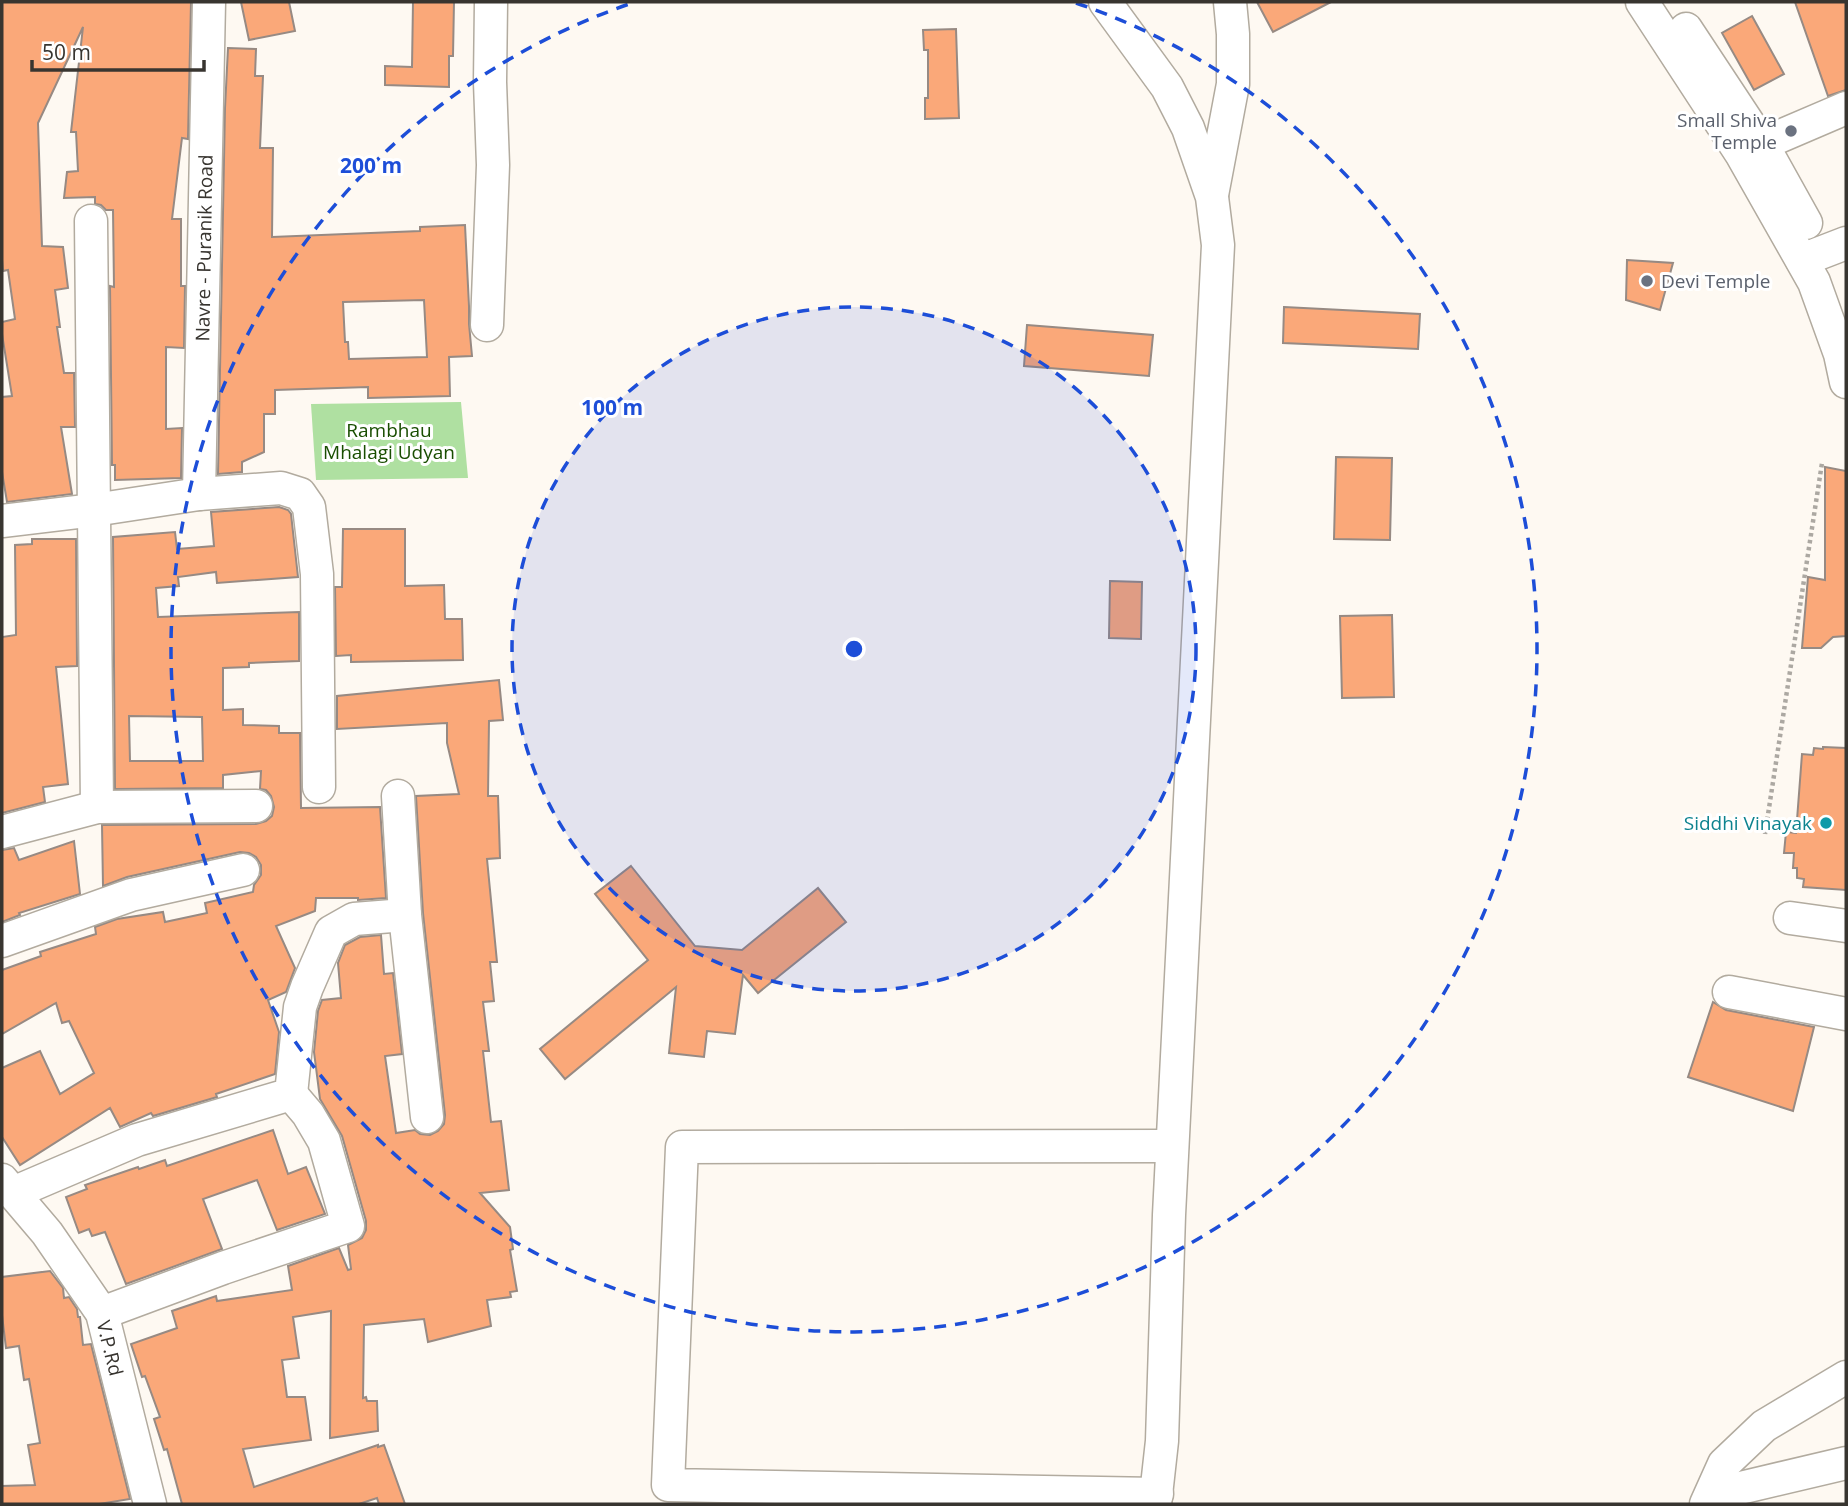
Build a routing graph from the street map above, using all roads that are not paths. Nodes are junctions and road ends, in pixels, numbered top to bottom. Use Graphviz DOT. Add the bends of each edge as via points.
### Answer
graph roads {
  1 [pos="209,2"];
  2 [pos="468,2"];
  3 [pos="491,2"];
  4 [pos="1105,2"];
  5 [pos="1230,2"];
  6 [pos="1642,2"];
  7 [pos="1667,2"];
  8 [pos="1846,108"];
  9 [pos="479,149"];
  10 [pos="1752,149"];
  11 [pos="1212,197"];
  12 [pos="91,221"];
  13 [pos="1823,252"];
  14 [pos="1846,309"];
  15 [pos="486,326"];
  16 [pos="1846,382"];
  17 [pos="200,494"];
  18 [pos="94,510"];
  19 [pos="2,522"];
  20 [pos="319,787"];
  21 [pos="398,796"];
  22 [pos="257,806"];
  23 [pos="97,807"];
  24 [pos="2,832"];
  25 [pos="243,870"];
  26 [pos="405,915"];
  27 [pos="1790,918"];
  28 [pos="1846,926"];
  29 [pos="2,941"];
  30 [pos="1729,992"];
  31 [pos="1846,1014"];
  32 [pos="291,1094"];
  33 [pos="427,1117"];
  34 [pos="1172,1146"];
  35 [pos="8,1186"];
  36 [pos="102,1313"];
  37 [pos="1846,1377"];
  38 [pos="1846,1464"];
  39 [pos="1156,1499"];
  40 [pos="150,1504"];
  41 [pos="1707,1504"];
  1 -- 17 [label="street, Navre - Puranik Road"];
  2 -- 9 [label="street"];
  3 -- 15 [label="street" via="492,165"];
  4 -- 11 [label="street" via="1167,87 1188,128"];
  5 -- 11 [label="street" via="1233,84"];
  6 -- 10 [label="street"];
  7 -- 10 [label="street"];
  8 -- 10 [label="street"];
  10 -- 13 [label="street"];
  11 -- 34 [label="street" via="1218,245"];
  12 -- 18 [label="street"];
  13 -- 14 [label="street"];
  13 -- 16 [label="street" via="1814,282"];
  17 -- 18 [label="street"];
  17 -- 20 [label="street" via="281,488 300,494 309,506 317,574"];
  18 -- 19 [label="street"];
  18 -- 23 [label="street"];
  21 -- 26 [label="street"];
  22 -- 23 [label="street"];
  23 -- 24 [label="street"];
  25 -- 29 [label="street" via="131,895"];
  26 -- 32 [label="street" via="354,919 331,932 300,1007"];
  26 -- 33 [label="street"];
  27 -- 28 [label="street"];
  30 -- 31 [label="street"];
  32 -- 35 [label="street" via="137,1140"];
  32 -- 36 [label="street" via="324,1141 348,1226"];
  34 -- 39 [label="street" via="1163,1441"];
  34 -- 39 [label="street" via="682,1147 668,1485"];
  35 -- 36 [label="street, V.P.Rd"];
  36 -- 40 [label="street, V.P.Rd"];
  37 -- 41 [label="street" via="1764,1426 1724,1464"];
  38 -- 41 [label="street" via="1736,1489"];
}
